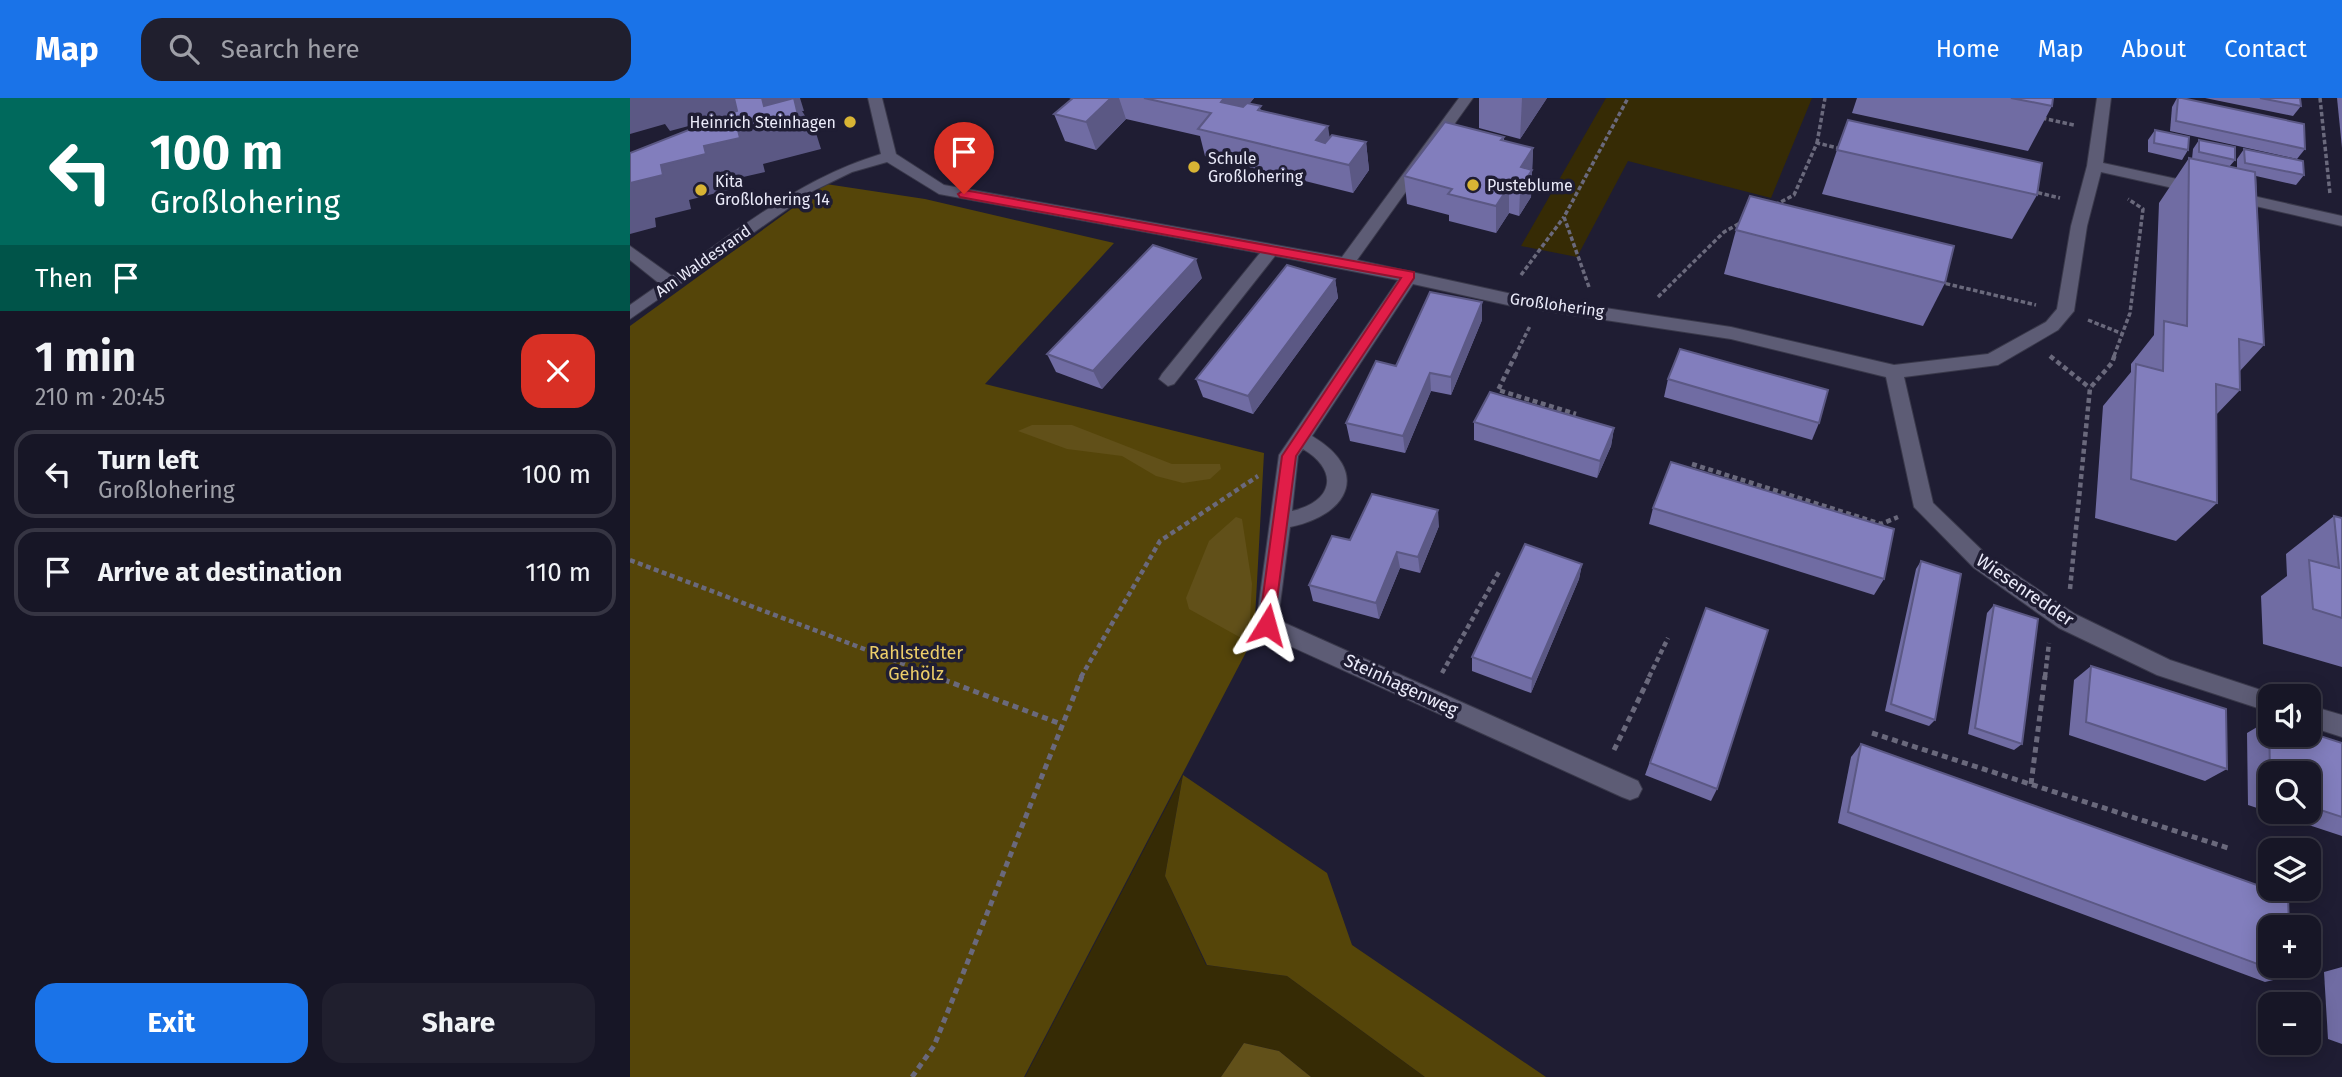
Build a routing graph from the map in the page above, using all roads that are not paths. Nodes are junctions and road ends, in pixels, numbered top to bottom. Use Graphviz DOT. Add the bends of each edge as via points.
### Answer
graph roads {
  1 [pos="875,98"];
  2 [pos="1466,98"];
  3 [pos="2104,98"];
  4 [pos="890,156"];
  5 [pos="2094,170"];
  6 [pos="2337,220"];
  7 [pos="1271,250"];
  8 [pos="630,251"];
  9 [pos="1346,263"];
  10 [pos="1410,275"];
  11 [pos="671,284"];
  12 [pos="630,313"];
  13 [pos="1894,372"];
  14 [pos="1168,379"];
  15 [pos="1295,447"];
  16 [pos="1281,521"];
  17 [pos="2258,698"];
  18 [pos="2321,719"];
  19 [pos="2342,726"];
  20 [pos="1629,789"];
  1 -- 4 [label="street"];
  2 -- 9 [label="street"];
  3 -- 5 [label="street"];
  4 -- 7 [label="street, Großlohering" via="939,189"];
  4 -- 11 [label="street, Am Waldesrand" via="847,169 808,188"];
  5 -- 6 [label="street"];
  5 -- 13 [label="street, Großlohering" via="2065,311 2052,326 1992,360"];
  7 -- 9 [label="street, Großlohering"];
  7 -- 14 [label="street"];
  8 -- 11 [label="street"];
  9 -- 10 [label="street, Großlohering"];
  10 -- 13 [label="street, Großlohering" via="1512,300 1731,333"];
  10 -- 15 [label="street, Steinhagenweg"];
  11 -- 12 [label="street, Am Waldesrand"];
  13 -- 17 [label="street, Wiesenredder" via="1924,507 1981,562 2060,616 2165,668"];
  15 -- 16 [label="street, Steinhagenweg"];
  15 -- 16 [label="street" via="1330,459 1340,479 1338,490 1320,511"];
  16 -- 20 [label="street, Steinhagenweg" via="1267,625"];
  18 -- 19 [label="street"];
}
